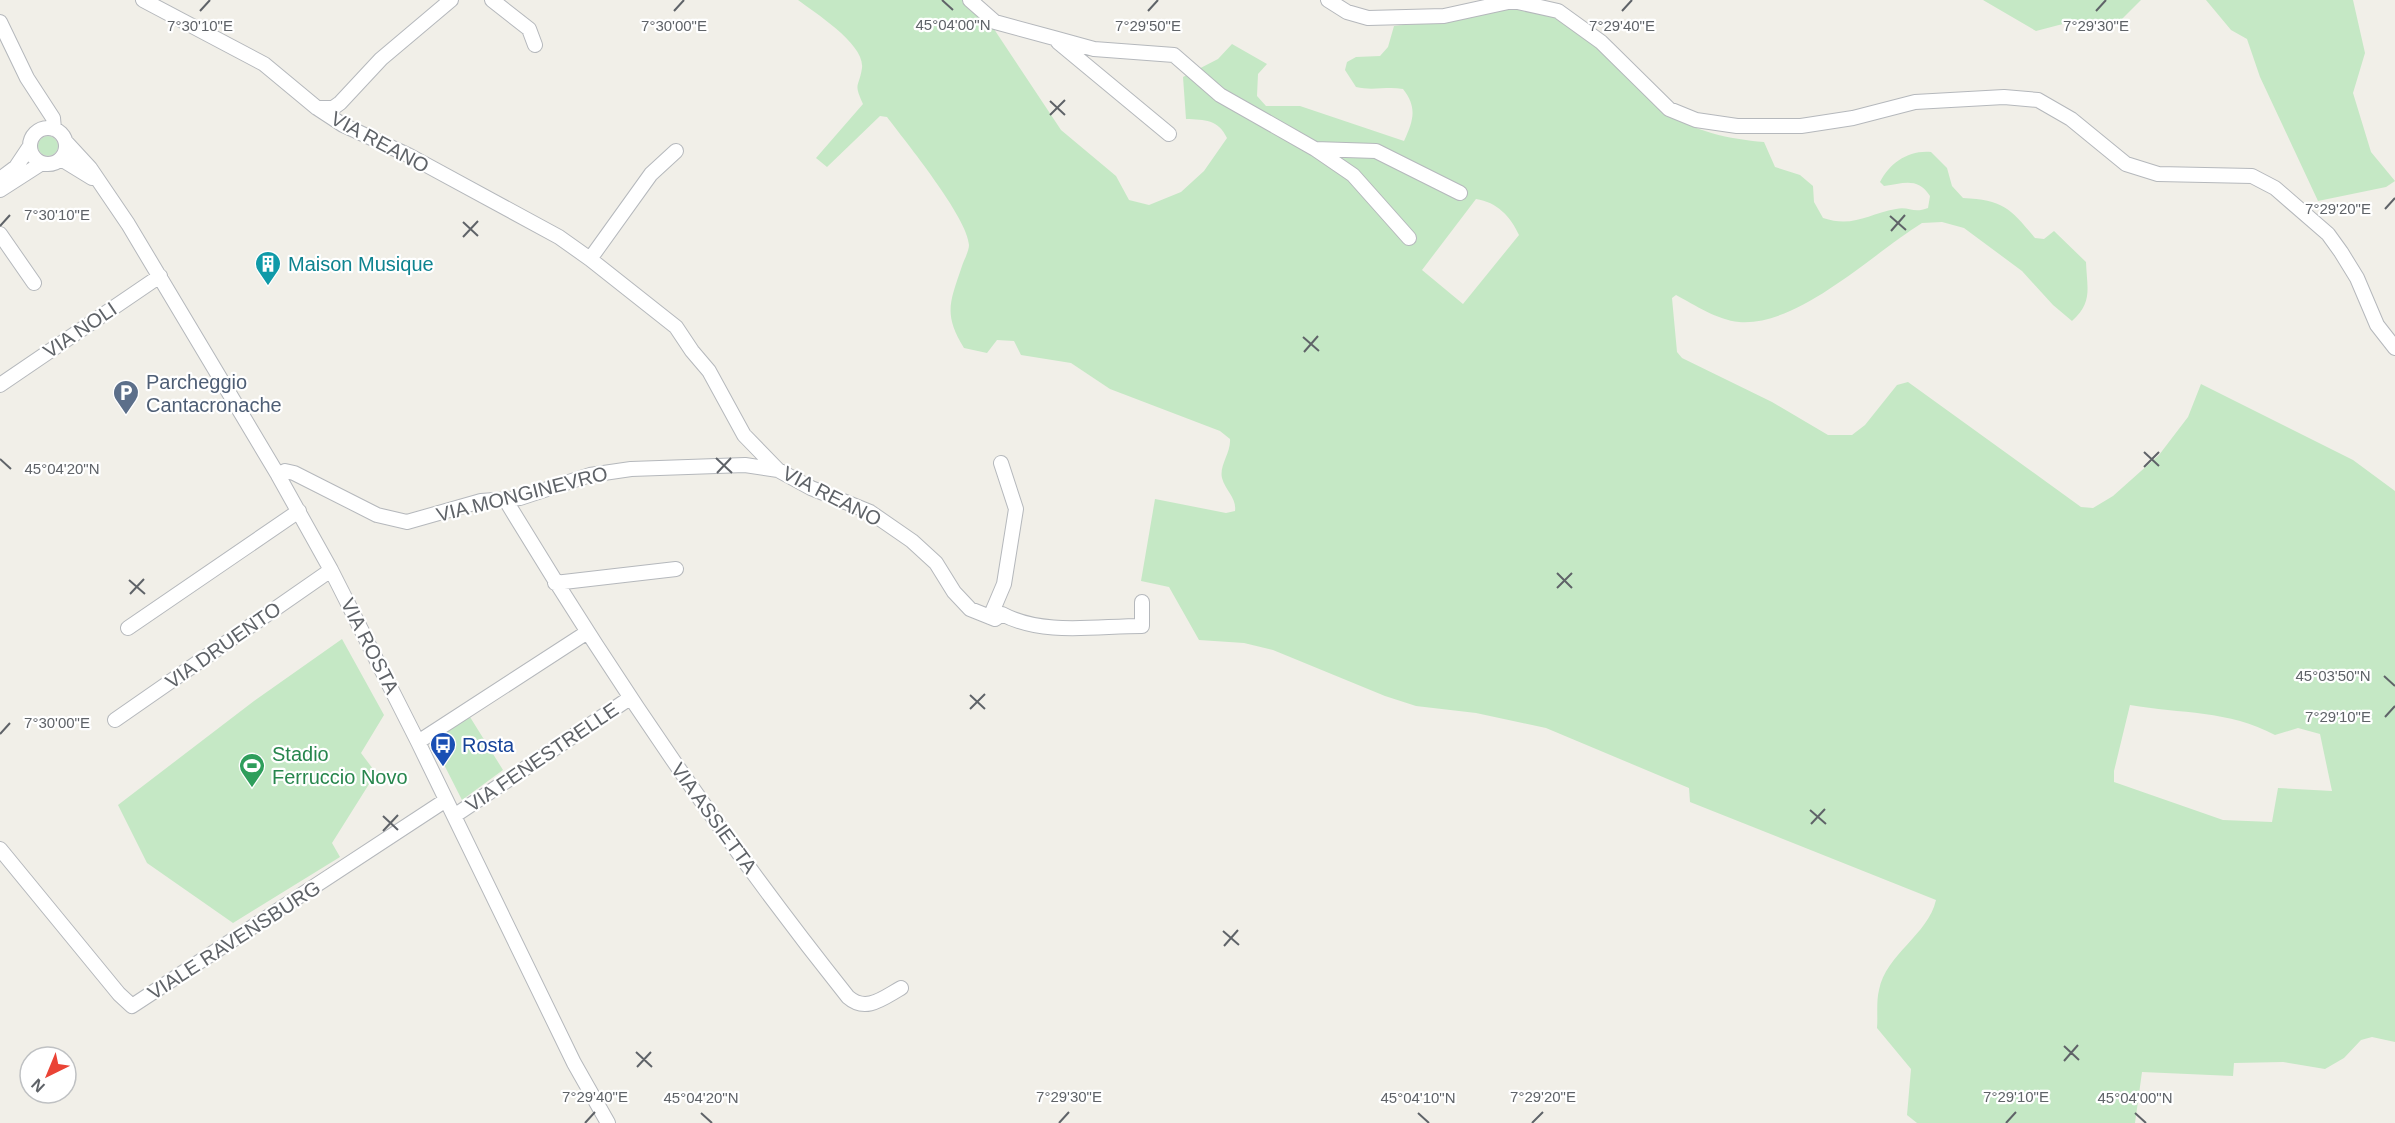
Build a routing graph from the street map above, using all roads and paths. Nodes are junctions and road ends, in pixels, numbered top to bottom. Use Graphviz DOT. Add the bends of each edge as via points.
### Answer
graph roads {
  1 [pos="143,0"];
  2 [pos="451,0"];
  3 [pos="492,0"];
  4 [pos="970,0"];
  5 [pos="1328,0"];
  6 [pos="0,21"];
  7 [pos="1054,38"];
  8 [pos="535,45"];
  9 [pos="317,108"];
  10 [pos="54,129"];
  11 [pos="1169,134"];
  12 [pos="66,142"];
  13 [pos="30,146"];
  14 [pos="1315,149"];
  15 [pos="676,151"];
  16 [pos="61,159"];
  17 [pos="42,163"];
  18 [pos="0,178"];
  19 [pos="102,187"];
  20 [pos="0,190"];
  21 [pos="1460,193"];
  22 [pos="0,234"];
  23 [pos="1409,238"];
  24 [pos="590,259"];
  25 [pos="160,276"];
  26 [pos="34,283"];
  27 [pos="2395,348"];
  28 [pos="0,385"];
  29 [pos="1001,463"];
  30 [pos="778,470"];
  31 [pos="278,475"];
  32 [pos="505,499"];
  33 [pos="298,511"];
  34 [pos="676,569"];
  35 [pos="331,570"];
  36 [pos="555,583"];
  37 [pos="1142,602"];
  38 [pos="990,616"];
  39 [pos="128,628"];
  40 [pos="586,633"];
  41 [pos="630,698"];
  42 [pos="115,720"];
  43 [pos="418,742"];
  44 [pos="446,800"];
  45 [pos="454,816"];
  46 [pos="0,849"];
  47 [pos="901,988"];
  48 [pos="608,1123"];
  1 -- 9 [label="street, VIA REANO" via="264,64"];
  2 -- 9 [label="street" via="381,59 340,103 333,108"];
  3 -- 8 [label="street" via="529,29"];
  4 -- 7 [label="street" via="995,22"];
  5 -- 27 [label="street" via="1347,12 1368,18 1444,16 1513,1 1558,11 1600,42 1669,109 1696,120 1737,126 1801,126 1915,102 2004,97 2038,100 2071,118 2127,164 2158,174 2252,176 2275,188 2300,207 2342,252 2377,325"];
  6 -- 10 [label="street" via="27,78 53,118"];
  7 -- 11 [label="street"];
  7 -- 14 [label="street" via="1094,49 1174,55 1220,95"];
  9 -- 24 [label="street, VIA REANO" via="559,237"];
  10 -- 12 [label="street"];
  10 -- 13 [label="street" via="38,131"];
  12 -- 16 [label="street"];
  12 -- 19 [label="street, VIA ROSTA"];
  13 -- 17 [label="street" via="33,156"];
  13 -- 18 [label="street" via="15,167"];
  14 -- 21 [label="street" via="1376,151"];
  14 -- 23 [label="street" via="1353,175"];
  15 -- 24 [label="street" via="651,174"];
  16 -- 17 [label="street" via="52,164"];
  16 -- 19 [label="street, VIA ROSTA"];
  17 -- 20 [label="street"];
  19 -- 25 [label="street, VIA ROSTA"];
  22 -- 26 [label="street"];
  24 -- 30 [label="street, VIA REANO" via="676,327 709,370 744,435"];
  25 -- 28 [label="street, VIA NOLI"];
  25 -- 31 [label="street, VIA ROSTA"];
  29 -- 38 [label="street" via="1017,509 1004,584"];
  30 -- 32 [label="street, VIA MONGINEVRO" via="746,465 631,469 590,475 520,498"];
  30 -- 38 [label="street, VIA REANO" via="870,512 936,563 970,609"];
  31 -- 32 [label="street, VIA MONGINEVRO" via="285,471 294,473 396,521 418,520 481,501"];
  31 -- 33 [label="street, VIA ROSTA"];
  32 -- 36 [label="street, VIA ASSIETTA"];
  33 -- 35 [label="street, VIA ROSTA"];
  33 -- 39 [label="street"];
  34 -- 36 [label="street"];
  35 -- 42 [label="street, VIA DRUENTO"];
  35 -- 43 [label="street, VIA ROSTA"];
  36 -- 40 [label="street, VIA ASSIETTA"];
  37 -- 38 [label="street, VIA REANO" via="1142,626 1052,629 1020,624 1002,614 995,620"];
  40 -- 41 [label="street, VIA ASSIETTA"];
  40 -- 43 [label="street"];
  41 -- 45 [label="street, VIA FENESTRELLE"];
  41 -- 47 [label="street, VIA ASSIETTA" via="721,829 848,997 857,1005 868,1005"];
  43 -- 44 [label="street, VIA ROSTA"];
  44 -- 45 [label="street, VIA ROSTA"];
  44 -- 46 [label="street, VIALE RAVENSBURG" via="132,1006"];
  45 -- 48 [label="street, VIA ROSTA" via="574,1064"];
}
